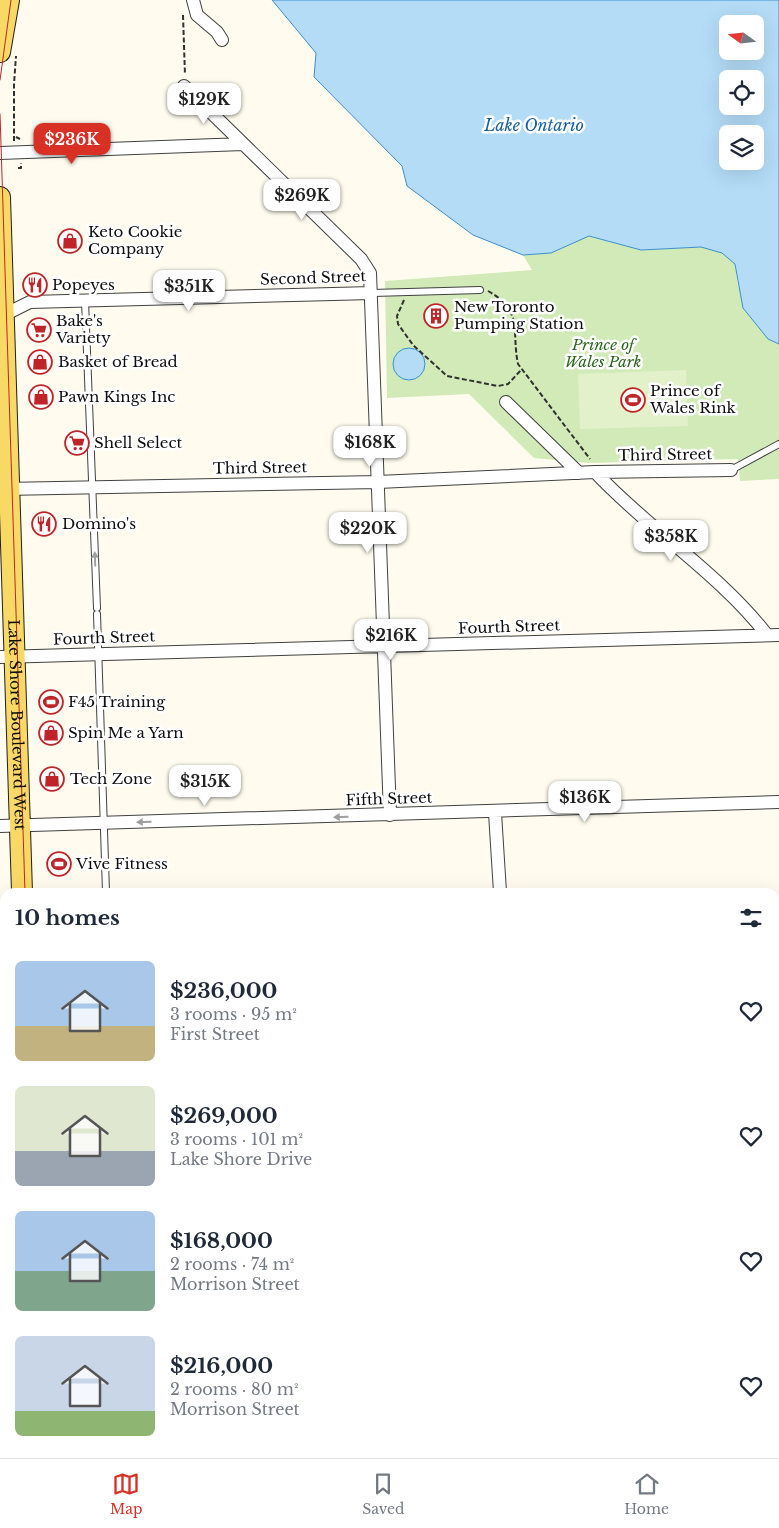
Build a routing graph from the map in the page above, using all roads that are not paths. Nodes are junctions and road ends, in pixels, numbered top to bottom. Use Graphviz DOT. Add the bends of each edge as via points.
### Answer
graph roads {
  1 [pos="9,0"];
  2 [pos="188,4"];
  3 [pos="222,40"];
  4 [pos="9,50"];
  5 [pos="184,86"];
  6 [pos="244,144"];
  7 [pos="0,153"];
  8 [pos="0,197"];
  9 [pos="480,290"];
  10 [pos="372,293"];
  11 [pos="85,301"];
  12 [pos="2,316"];
  13 [pos="506,402"];
  14 [pos="779,444"];
  15 [pos="593,467"];
  16 [pos="731,470"];
  17 [pos="579,472"];
  18 [pos="378,482"];
  19 [pos="93,487"];
  20 [pos="5,489"];
  21 [pos="773,635"];
  22 [pos="386,647"];
  23 [pos="98,654"];
  24 [pos="7,656"];
  25 [pos="779,802"];
  26 [pos="495,812"];
  27 [pos="390,815"];
  28 [pos="104,823"];
  29 [pos="0,826"];
  30 [pos="20,826"];
  31 [pos="22,888"];
  32 [pos="106,888"];
  33 [pos="500,888"];
  1 -- 4 [label="main road"];
  2 -- 3 [label="street"];
  5 -- 6 [label="street"];
  6 -- 7 [label="street" via="18,158"];
  6 -- 10 [label="street" via="361,258 370,273"];
  8 -- 12 [label="main road, Lake Shore Boulevard West"];
  9 -- 10 [label="lane, Second Street"];
  10 -- 11 [label="street, Second Street"];
  10 -- 18 [label="street"];
  11 -- 12 [label="street, Second Street" via="30,302"];
  11 -- 19 [label="lane"];
  12 -- 20 [label="main road, Lake Shore Boulevard West"];
  13 -- 17 [label="street"];
  14 -- 16 [label="lane"];
  15 -- 16 [label="street, Third Street"];
  15 -- 17 [label="street, Third Street"];
  15 -- 21 [label="street" via="620,500"];
  17 -- 18 [label="street, Third Street"];
  18 -- 19 [label="street, Third Street"];
  18 -- 22 [label="street"];
  19 -- 20 [label="street, Third Street"];
  23 -- 19 [label="lane, one-way"];
  20 -- 24 [label="main road, Lake Shore Boulevard West"];
  21 -- 22 [label="street, Fourth Street"];
  22 -- 23 [label="street, Fourth Street"];
  22 -- 27 [label="street"];
  23 -- 24 [label="street, Fourth Street"];
  23 -- 28 [label="lane"];
  24 -- 30 [label="main road, Lake Shore Boulevard West"];
  25 -- 26 [label="street, Fifth Street"];
  26 -- 27 [label="street, Fifth Street"];
  26 -- 33 [label="street"];
  27 -- 28 [label="street, Fifth Street, one-way"];
  28 -- 30 [label="street, Fifth Street"];
  28 -- 32 [label="lane"];
  29 -- 30 [label="street, Fifth Street"];
  30 -- 31 [label="main road, Lake Shore Boulevard West"];
}
